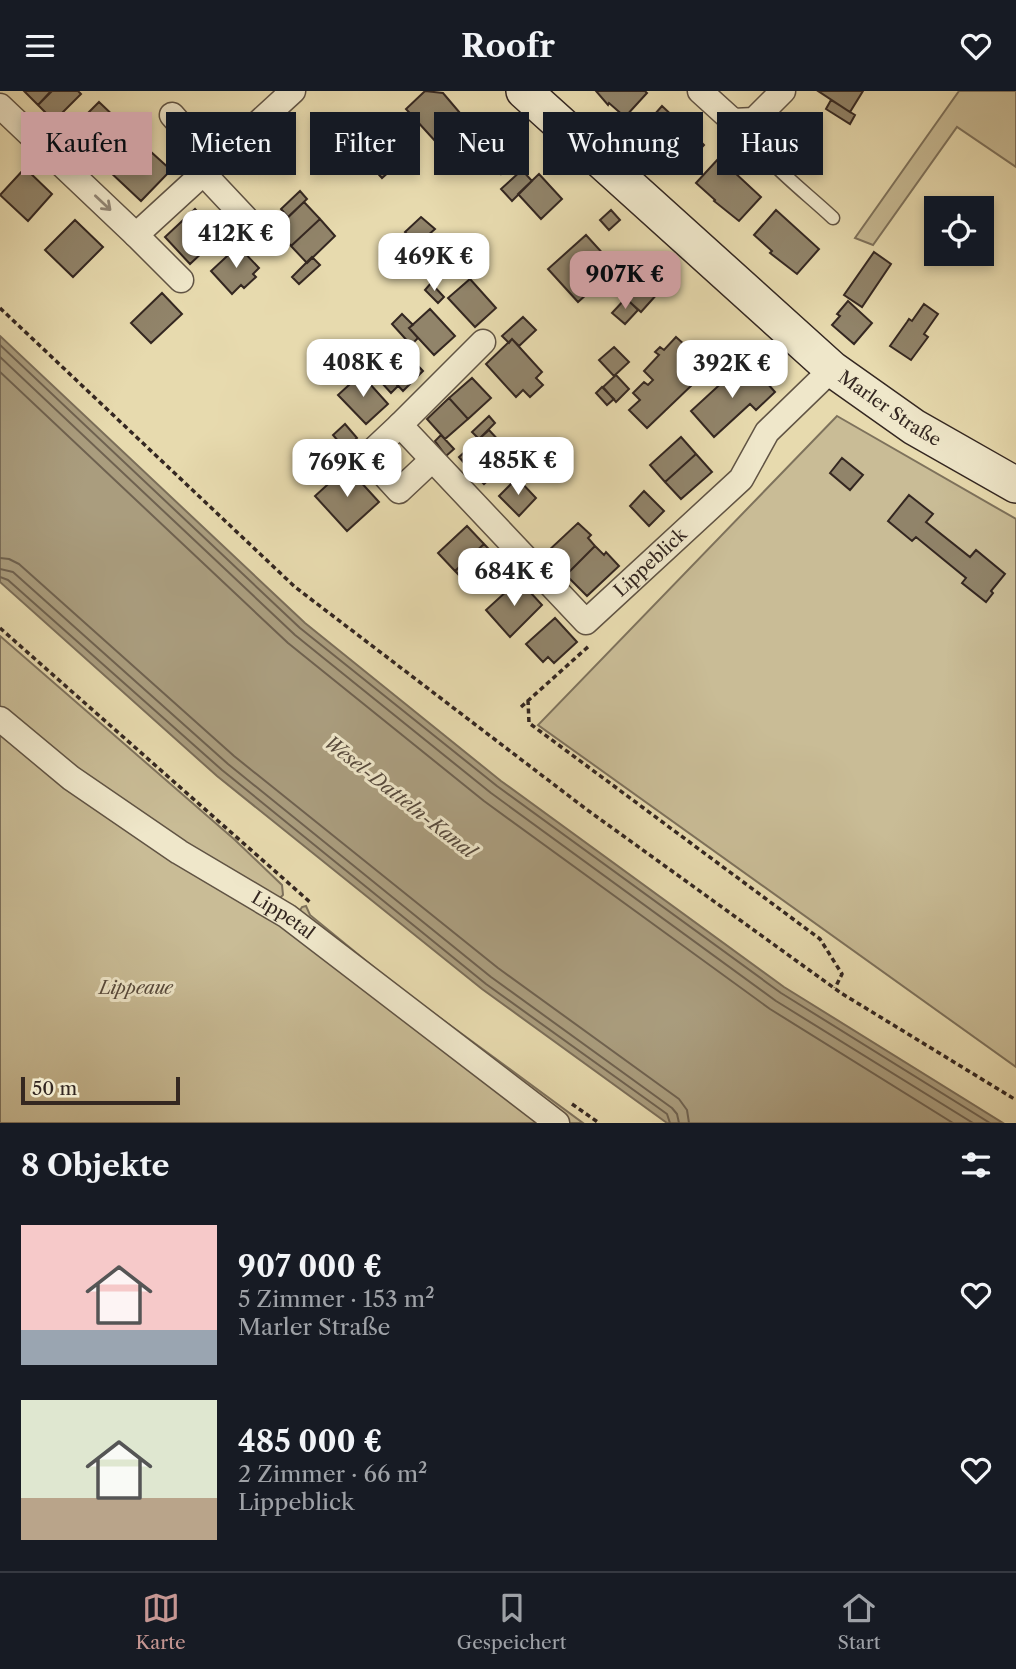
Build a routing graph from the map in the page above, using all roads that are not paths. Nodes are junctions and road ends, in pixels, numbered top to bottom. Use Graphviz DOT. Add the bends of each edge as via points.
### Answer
graph roads {
  1 [pos="293,91"];
  2 [pos="700,91"];
  3 [pos="783,91"];
  4 [pos="531,93"];
  5 [pos="0,106"];
  6 [pos="270,112"];
  7 [pos="723,112"];
  8 [pos="762,112"];
  9 [pos="202,175"];
  10 [pos="214,175"];
  11 [pos="786,175"];
  12 [pos="833,218"];
  13 [pos="251,224"];
  14 [pos="136,235"];
  15 [pos="181,281"];
  16 [pos="483,342"];
  17 [pos="832,369"];
  18 [pos="400,425"];
  19 [pos="432,460"];
  20 [pos="1016,485"];
  21 [pos="0,719"];
  22 [pos="557,1123"];
  1 -- 6 [label="street"];
  2 -- 7 [label="street"];
  3 -- 8 [label="street"];
  4 -- 17 [label="main road, Marler Straße"];
  5 -- 14 [label="street, one-way"];
  9 -- 14 [label="street"];
  10 -- 13 [label="street"];
  11 -- 12 [label="lane"];
  14 -- 15 [label="street"];
  16 -- 18 [label="street"];
  17 -- 19 [label="street, Lippeblick" via="767,432 741,479 586,622"];
  17 -- 20 [label="main road, Marler Straße" via="914,427"];
  18 -- 19 [label="street"];
  18 -- 19 [label="street" via="367,456 383,474 399,491"];
  21 -- 22 [label="street, Lippetal" via="82,785 179,852 287,916"];
}
